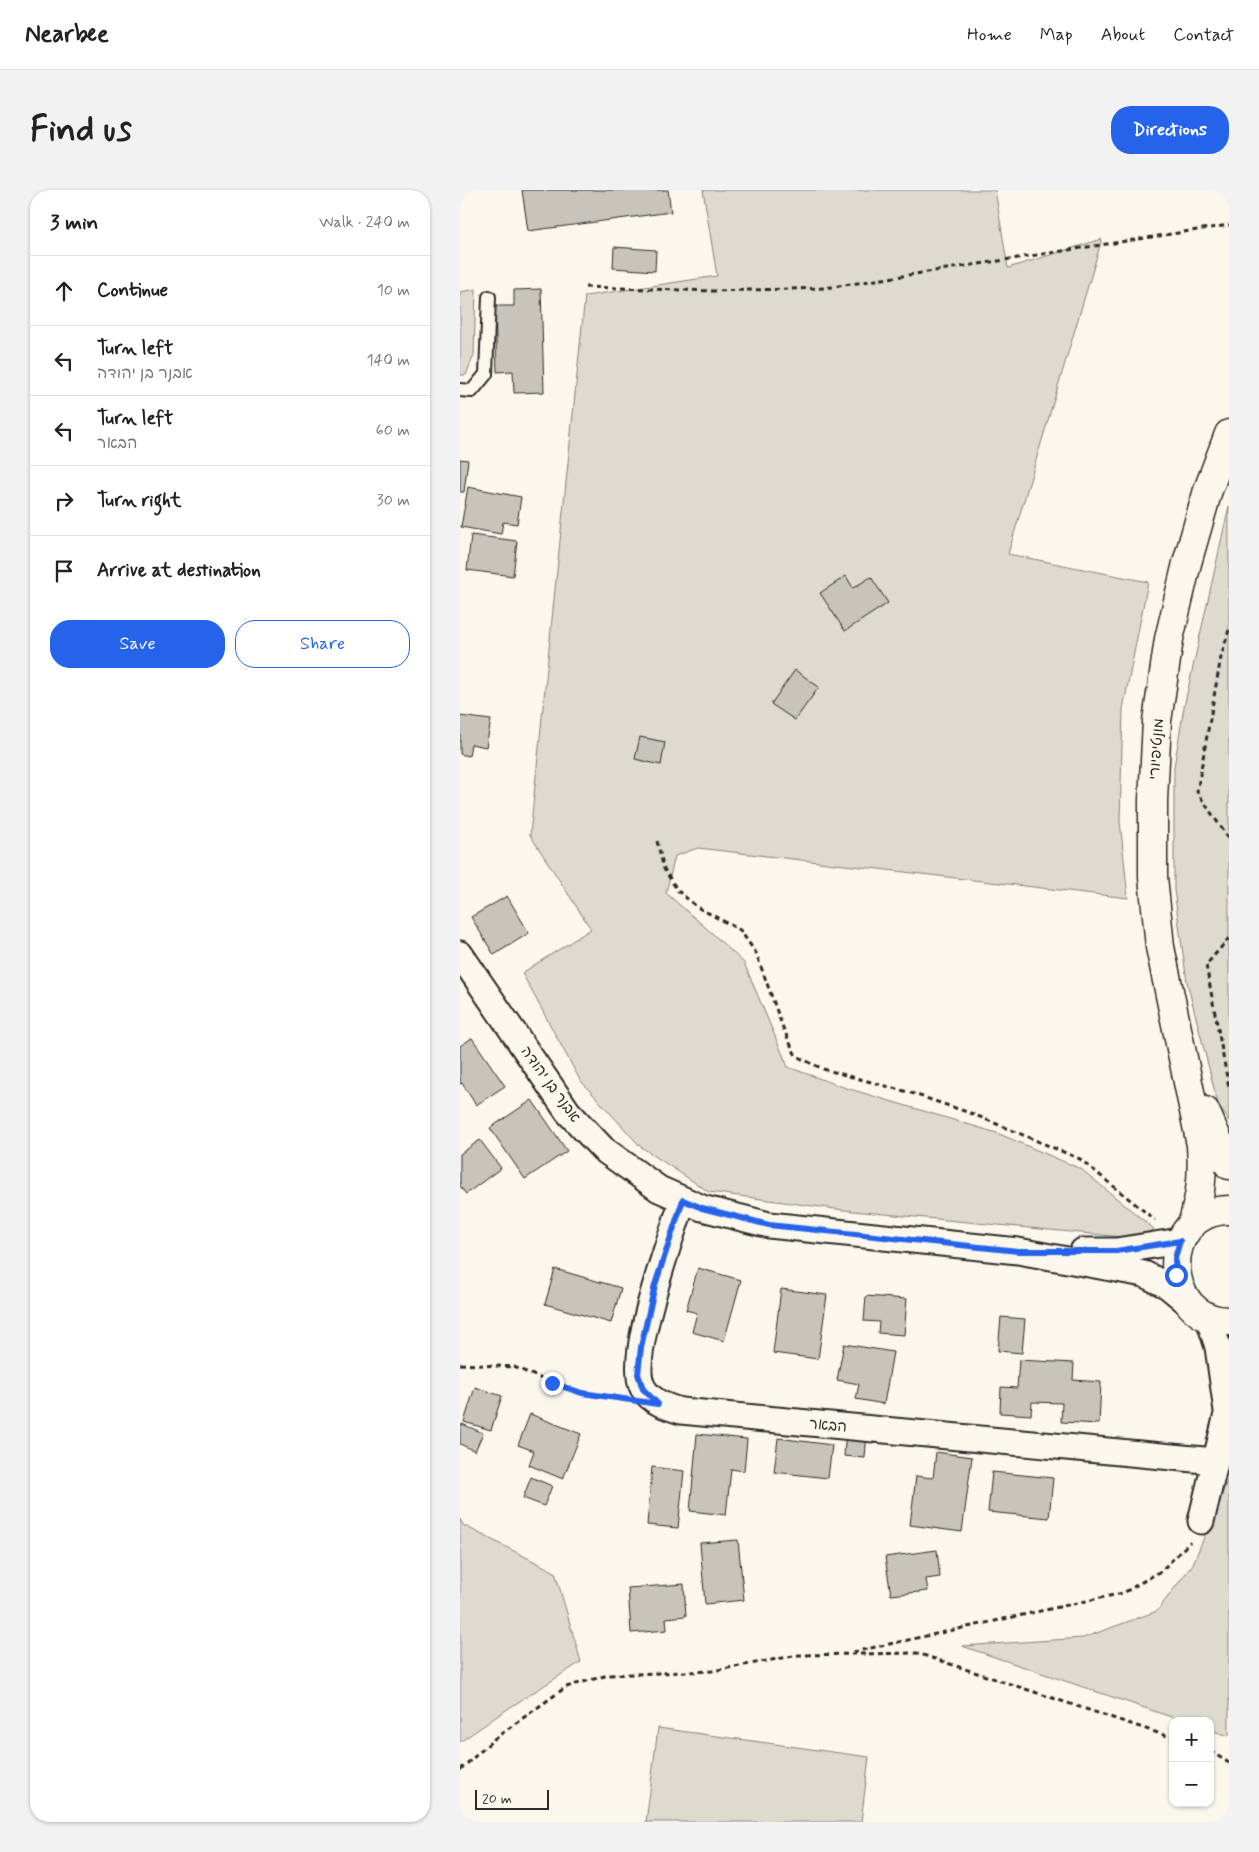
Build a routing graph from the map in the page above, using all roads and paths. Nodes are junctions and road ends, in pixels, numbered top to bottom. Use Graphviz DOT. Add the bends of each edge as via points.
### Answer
graph roads {
  1 [pos="1229,225"];
  2 [pos="585,287"];
  3 [pos="489,297"];
  4 [pos="460,390"];
  5 [pos="1229,434"];
  6 [pos="1229,630"];
  7 [pos="1229,839"];
  8 [pos="657,841"];
  9 [pos="1229,938"];
  10 [pos="460,954"];
  11 [pos="1186,1071"];
  12 [pos="1229,1088"];
  13 [pos="1229,1165"];
  14 [pos="683,1200"];
  15 [pos="1229,1210"];
  16 [pos="1186,1233"];
  17 [pos="1018,1251"];
  18 [pos="1210,1314"];
  19 [pos="460,1364"];
  20 [pos="658,1404"];
  21 [pos="1228,1408"];
  22 [pos="1215,1461"];
  23 [pos="1201,1521"];
  24 [pos="846,1654"];
  25 [pos="1169,1737"];
  26 [pos="1214,1754"];
  27 [pos="1229,1763"];
  28 [pos="460,1770"];
  1 -- 2 [label="path" via="825,288 714,291"];
  3 -- 4 [label="lane" via="486,374 472,391"];
  5 -- 11 [label="street, מונטיפיורי" via="1186,563 1169,639 1157,721 1153,877 1160,947"];
  6 -- 7 [label="path" via="1221,657 1197,792"];
  8 -- 16 [label="path" via="664,869 678,891 697,907 740,930 756,953 796,1056 823,1069 973,1114 1080,1158"];
  9 -- 12 [label="path" via="1206,965"];
  10 -- 14 [label="street, אבנר בן יהודה" via="568,1112 603,1149 659,1189"];
  11 -- 13 [label="street, מונטיפיורי"];
  11 -- 16 [label="street, מונטיפיורי" via="1201,1145 1203,1172 1199,1202"];
  14 -- 17 [label="street, אבנר בן יהודה" via="769,1225"];
  14 -- 20 [label="street" via="655,1285 641,1347 638,1374 643,1389"];
  15 -- 16 [label="street" via="1205,1216"];
  16 -- 17 [label="street, אבנר בן יהודה" via="1116,1251"];
  16 -- 18 [label="street, מונטיפיורי" via="1175,1258 1176,1275 1182,1291"];
  17 -- 18 [label="street, אבנר בן יהודה" via="1144,1274"];
  18 -- 21 [label="street"];
  19 -- 20 [label="path" via="514,1367 582,1393"];
  20 -- 22 [label="street, הבאר" via="681,1411"];
  21 -- 22 [label="street"];
  22 -- 23 [label="street"];
  23 -- 24 [label="path" via="1191,1542 1161,1571 1123,1593"];
  24 -- 25 [label="path" via="917,1653"];
  24 -- 28 [label="path" via="799,1655 712,1672 608,1675 566,1687 494,1738"];
  26 -- 27 [label="path"];
}
